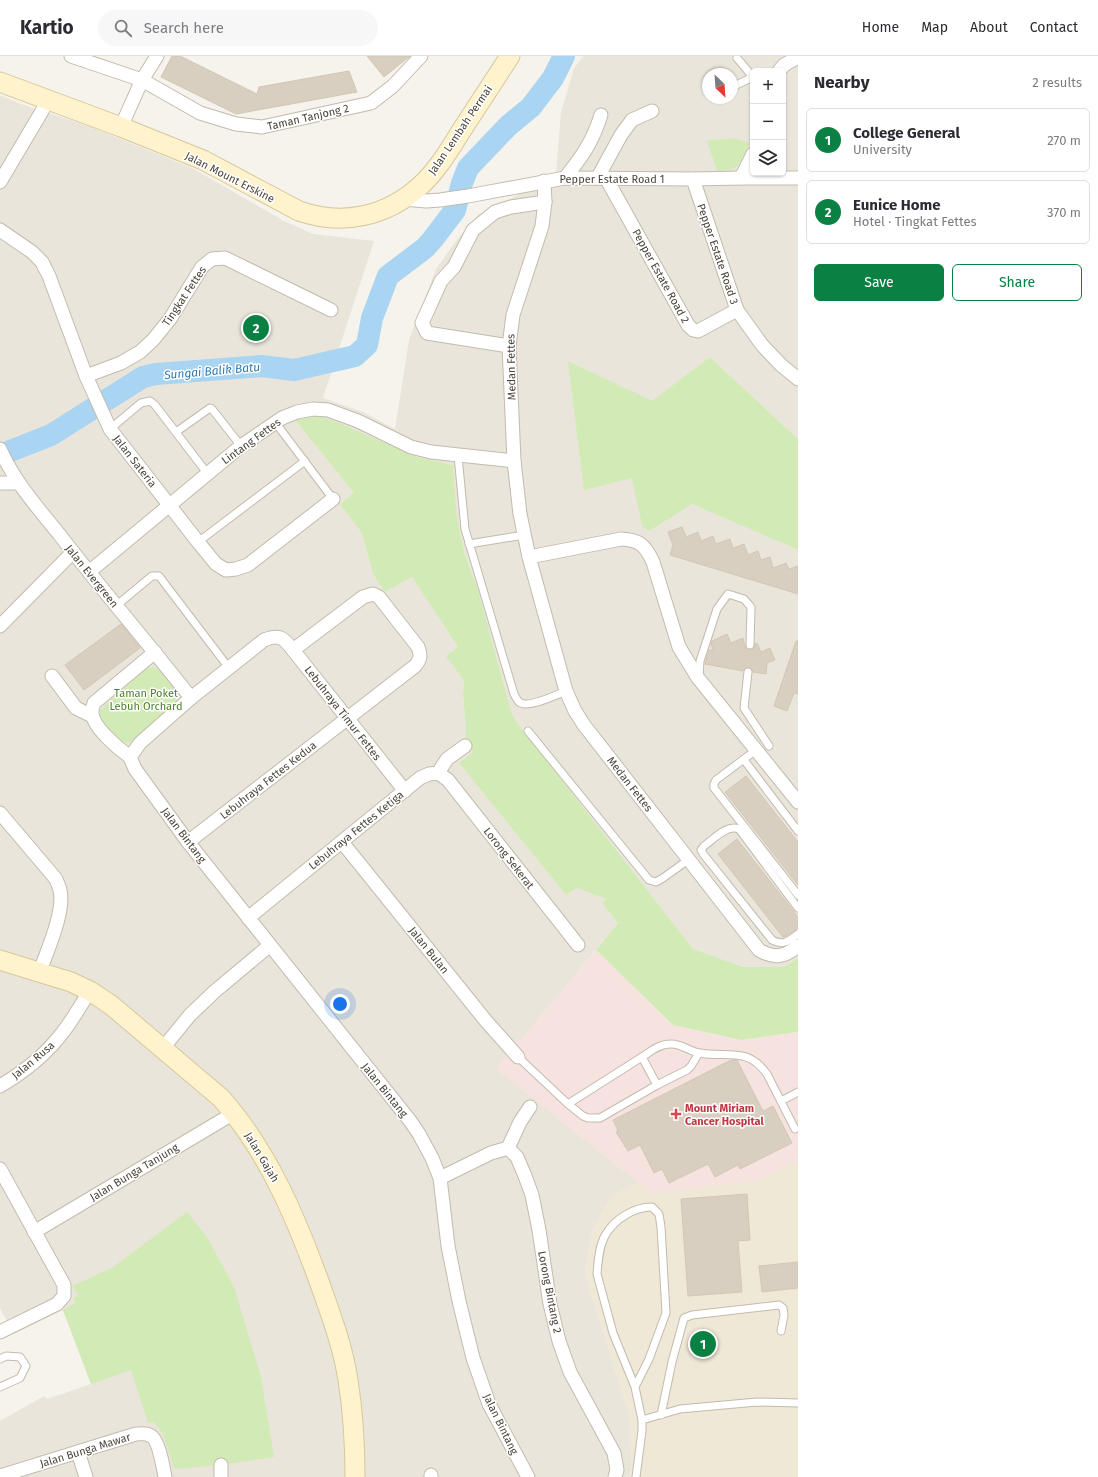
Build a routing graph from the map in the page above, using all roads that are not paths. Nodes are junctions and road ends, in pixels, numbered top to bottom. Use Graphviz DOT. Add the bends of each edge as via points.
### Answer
graph roads {
  1 [pos="71,56"];
  2 [pos="157,56"];
  3 [pos="420,56"];
  4 [pos="510,56"];
  5 [pos="797,57"];
  6 [pos="737,58"];
  7 [pos="782,68"];
  8 [pos="750,73"];
  9 [pos="750,78"];
  10 [pos="142,80"];
  11 [pos="4,83"];
  12 [pos="738,84"];
  13 [pos="48,101"];
  14 [pos="652,111"];
  15 [pos="601,115"];
  16 [pos="120,127"];
  17 [pos="750,160"];
  18 [pos="565,178"];
  19 [pos="602,178"];
  20 [pos="741,178"];
  21 [pos="798,178"];
  22 [pos="693,179"];
  23 [pos="544,181"];
  24 [pos="0,182"];
  25 [pos="404,198"];
  26 [pos="545,202"];
  27 [pos="0,230"];
  28 [pos="331,310"];
  29 [pos="737,310"];
  30 [pos="510,346"];
  31 [pos="86,376"];
  32 [pos="798,379"];
  33 [pos="275,422"];
  34 [pos="110,429"];
  35 [pos="176,432"];
  36 [pos="241,446"];
  37 [pos="0,449"];
  38 [pos="458,456"];
  39 [pos="304,461"];
  40 [pos="514,461"];
  41 [pos="207,473"];
  42 [pos="0,482"];
  43 [pos="19,484"];
  44 [pos="333,499"];
  45 [pos="169,506"];
  46 [pos="524,534"];
  47 [pos="198,542"];
  48 [pos="469,544"];
  49 [pos="73,552"];
  50 [pos="529,557"];
  51 [pos="89,572"];
  52 [pos="117,606"];
  53 [pos="0,626"];
  54 [pos="750,645"];
  55 [pos="293,650"];
  56 [pos="155,652"];
  57 [pos="229,668"];
  58 [pos="748,672"];
  59 [pos="52,676"];
  60 [pos="698,678"];
  61 [pos="566,691"];
  62 [pos="191,698"];
  63 [pos="92,716"];
  64 [pos="348,718"];
  65 [pos="528,731"];
  66 [pos="465,746"];
  67 [pos="769,746"];
  68 [pos="756,750"];
  69 [pos="130,757"];
  70 [pos="744,760"];
  71 [pos="438,773"];
  72 [pos="405,791"];
  73 [pos="798,802"];
  74 [pos="0,813"];
  75 [pos="798,831"];
  76 [pos="188,842"];
  77 [pos="342,842"];
  78 [pos="688,860"];
  79 [pos="735,893"];
  80 [pos="798,895"];
  81 [pos="723,904"];
  82 [pos="798,908"];
  83 [pos="248,918"];
  84 [pos="798,934"];
  85 [pos="578,945"];
  86 [pos="269,946"];
  87 [pos="798,946"];
  88 [pos="0,960"];
  89 [pos="40,971"];
  90 [pos="90,991"];
  91 [pos="163,1048"];
  92 [pos="699,1053"];
  93 [pos="518,1057"];
  94 [pos="642,1058"];
  95 [pos="658,1085"];
  96 [pos="0,1086"];
  97 [pos="798,1092"];
  98 [pos="781,1101"];
  99 [pos="568,1104"];
  100 [pos="530,1107"];
  101 [pos="234,1113"];
  102 [pos="795,1129"];
  103 [pos="508,1148"];
  104 [pos="0,1169"];
  105 [pos="440,1178"];
  106 [pos="34,1232"];
  107 [pos="781,1331"];
  108 [pos="0,1332"];
  109 [pos="0,1359"];
  110 [pos="0,1387"];
  111 [pos="635,1387"];
  112 [pos="798,1403"];
  113 [pos="661,1415"];
  114 [pos="642,1420"];
  115 [pos="78,1452"];
  116 [pos="5,1476"];
  117 [pos="86,1477"];
  118 [pos="165,1477"];
  119 [pos="355,1477"];
  120 [pos="528,1477"];
  121 [pos="615,1477"];
  122 [pos="636,1477"];
  1 -- 10 [label="street, Taman Tanjong 2"];
  2 -- 10 [label="street"];
  3 -- 10 [label="street, Taman Tanjong 2" via="393,86 371,103 262,127 236,124 200,113"];
  4 -- 25 [label="street, Jalan Lembah Permai" via="434,171"];
  5 -- 7 [label="street"];
  6 -- 8 [label="lane"];
  9 -- 12 [label="lane"];
  10 -- 16 [label="street"];
  11 -- 13 [label="street, Jalan Mount Erskine"];
  13 -- 16 [label="street, Jalan Mount Erskine"];
  13 -- 24 [label="street"];
  14 -- 19 [label="street" via="632,120 621,135"];
  15 -- 18 [label="street" via="585,153"];
  16 -- 25 [label="street, Jalan Mount Erskine" via="203,160 276,200 312,216 336,219 363,216"];
  17 -- 20 [label="street"];
  18 -- 19 [label="street, Pepper Estate Road 1"];
  18 -- 23 [label="street, Pepper Estate Road 1"];
  19 -- 22 [label="street, Pepper Estate Road 1"];
  19 -- 29 [label="street, Pepper Estate Road 2" via="693,330 698,331"];
  20 -- 21 [label="street, Pepper Estate Road 1"];
  20 -- 22 [label="street, Pepper Estate Road 1"];
  22 -- 29 [label="street, Pepper Estate Road 3"];
  23 -- 25 [label="street, Pepper Estate Road 1" via="440,200"];
  23 -- 26 [label="street, Medan Fettes"];
  26 -- 30 [label="street, Medan Fettes" via="542,226 513,315"];
  26 -- 30 [label="street" via="495,212 473,230 454,267 441,281 422,323 427,333"];
  27 -- 31 [label="street, Jalan Sateria" via="42,262"];
  28 -- 31 [label="street, Tingkat Fettes" via="225,258 212,259 202,267 170,319 153,340 140,352 121,363"];
  29 -- 32 [label="street, Pepper Estate Road 3" via="762,345"];
  30 -- 40 [label="street, Medan Fettes"];
  31 -- 34 [label="street, Jalan Sateria"];
  33 -- 36 [label="street, Lintang Fettes"];
  33 -- 38 [label="street, Lintang Fettes" via="297,412 328,410 411,447"];
  33 -- 39 [label="lane"];
  34 -- 35 [label="lane" via="141,404 150,401"];
  34 -- 45 [label="street, Jalan Sateria"];
  35 -- 36 [label="lane" via="210,408"];
  35 -- 41 [label="lane"];
  36 -- 41 [label="street, Lintang Fettes"];
  37 -- 43 [label="street, Jalan Evergreen"];
  38 -- 40 [label="street, Lintang Fettes"];
  38 -- 48 [label="lane" via="464,524"];
  39 -- 44 [label="lane"];
  39 -- 47 [label="lane"];
  40 -- 46 [label="street, Medan Fettes"];
  41 -- 45 [label="street, Lintang Fettes"];
  42 -- 43 [label="street"];
  43 -- 49 [label="street, Jalan Evergreen"];
  44 -- 47 [label="street, Jalan Sateria" via="248,565 236,569 226,570 216,564"];
  45 -- 47 [label="street, Jalan Sateria"];
  45 -- 51 [label="street, Lintang Fettes"];
  46 -- 48 [label="lane"];
  46 -- 50 [label="street, Medan Fettes"];
  48 -- 61 [label="lane" via="516,698 524,704 534,703"];
  49 -- 51 [label="street, Jalan Evergreen"];
  49 -- 53 [label="street"];
  50 -- 60 [label="street" via="621,539 642,544 653,562 679,647"];
  50 -- 61 [label="street, Medan Fettes"];
  51 -- 52 [label="street, Jalan Evergreen"];
  52 -- 56 [label="street, Jalan Evergreen"];
  52 -- 57 [label="lane" via="152,576 159,576"];
  54 -- 60 [label="lane" via="750,607 744,599 728,594 717,609 700,661"];
  55 -- 57 [label="street, Lebuhraya Timur Fettes" via="284,639 272,637 264,640"];
  55 -- 64 [label="street, Lebuhraya Timur Fettes"];
  55 -- 64 [label="street, Lebuhraya Fettes Kedua" via="363,597 373,594 380,597 418,647 421,655 415,666"];
  56 -- 62 [label="street, Jalan Evergreen"];
  56 -- 63 [label="street" via="94,703"];
  57 -- 62 [label="street"];
  58 -- 67 [label="lane" via="744,708"];
  59 -- 63 [label="street" via="76,708"];
  60 -- 68 [label="street"];
  61 -- 78 [label="street, Medan Fettes" via="584,725"];
  62 -- 69 [label="street" via="140,743"];
  63 -- 69 [label="street" via="113,743"];
  64 -- 72 [label="street, Lebuhraya Timur Fettes"];
  64 -- 76 [label="street, Lebuhraya Fettes Kedua"];
  65 -- 78 [label="lane" via="648,880 656,882"];
  66 -- 71 [label="street" via="447,759"];
  68 -- 70 [label="lane"];
  68 -- 73 [label="street"];
  69 -- 76 [label="street, Jalan Bintang" via="135,769"];
  70 -- 75 [label="lane"];
  70 -- 80 [label="lane" via="716,780 714,788"];
  71 -- 72 [label="street, Lebuhraya Fettes Ketiga" via="420,778"];
  71 -- 85 [label="street, Lorong Sekerat" via="448,780"];
  72 -- 77 [label="street, Lebuhraya Fettes Ketiga"];
  74 -- 89 [label="street" via="56,878 61,891 61,906 56,926"];
  76 -- 83 [label="street, Jalan Bintang"];
  77 -- 83 [label="street, Lebuhraya Fettes Ketiga"];
  77 -- 93 [label="street, Jalan Bulan"];
  78 -- 81 [label="street, Medan Fettes"];
  79 -- 81 [label="lane"];
  79 -- 82 [label="lane" via="701,850 729,828 734,827 739,829"];
  79 -- 84 [label="lane" via="772,940 777,943 787,942"];
  81 -- 87 [label="street, Medan Fettes" via="759,950 766,954 783,954"];
  83 -- 86 [label="street, Jalan Bintang"];
  86 -- 91 [label="street" via="190,1014"];
  86 -- 105 [label="street, Jalan Bintang" via="419,1134"];
  88 -- 89 [label="street, Jalan Gajah"];
  89 -- 90 [label="street, Jalan Gajah"];
  90 -- 91 [label="street, Jalan Gajah"];
  90 -- 96 [label="street, Jalan Rusa" via="60,1036 44,1053"];
  91 -- 101 [label="street, Jalan Gajah" via="221,1098"];
  92 -- 94 [label="lane" via="670,1044 657,1048"];
  92 -- 95 [label="lane" via="687,1070"];
  92 -- 98 [label="lane" via="743,1055 751,1058 762,1067"];
  93 -- 99 [label="lane"];
  94 -- 95 [label="lane"];
  94 -- 99 [label="lane"];
  95 -- 99 [label="lane" via="600,1118 583,1116"];
  97 -- 98 [label="lane"];
  98 -- 102 [label="lane"];
  100 -- 103 [label="street"];
  101 -- 106 [label="street, Jalan Bunga Tanjung"];
  101 -- 119 [label="street, Jalan Gajah" via="264,1157 283,1193 308,1250 331,1314 348,1380 355,1443"];
  103 -- 105 [label="street" via="491,1153"];
  103 -- 121 [label="street, Lorong Bintang 2" via="517,1157 532,1195 550,1304 570,1372 614,1453 618,1470"];
  104 -- 106 [label="street"];
  105 -- 120 [label="street, Jalan Bintang" via="448,1246 473,1358 489,1404"];
  106 -- 108 [label="street" via="64,1285 64,1296 57,1304"];
  107 -- 113 [label="lane" via="784,1315 783,1308 779,1305 684,1318"];
  109 -- 110 [label="lane" via="6,1356 20,1357 26,1366 20,1378"];
  111 -- 111 [label="lane" via="613,1333 597,1274 605,1235 630,1212 652,1207 659,1214 661,1226 666,1313 649,1359"];
  111 -- 114 [label="lane"];
  112 -- 113 [label="lane" via="757,1402 680,1409"];
  113 -- 114 [label="lane"];
  114 -- 122 [label="lane"];
  115 -- 116 [label="street, Jalan Bunga Mawar"];
  115 -- 117 [label="street"];
  115 -- 118 [label="street, Jalan Bunga Mawar" via="136,1434 149,1434 157,1444"];
}
